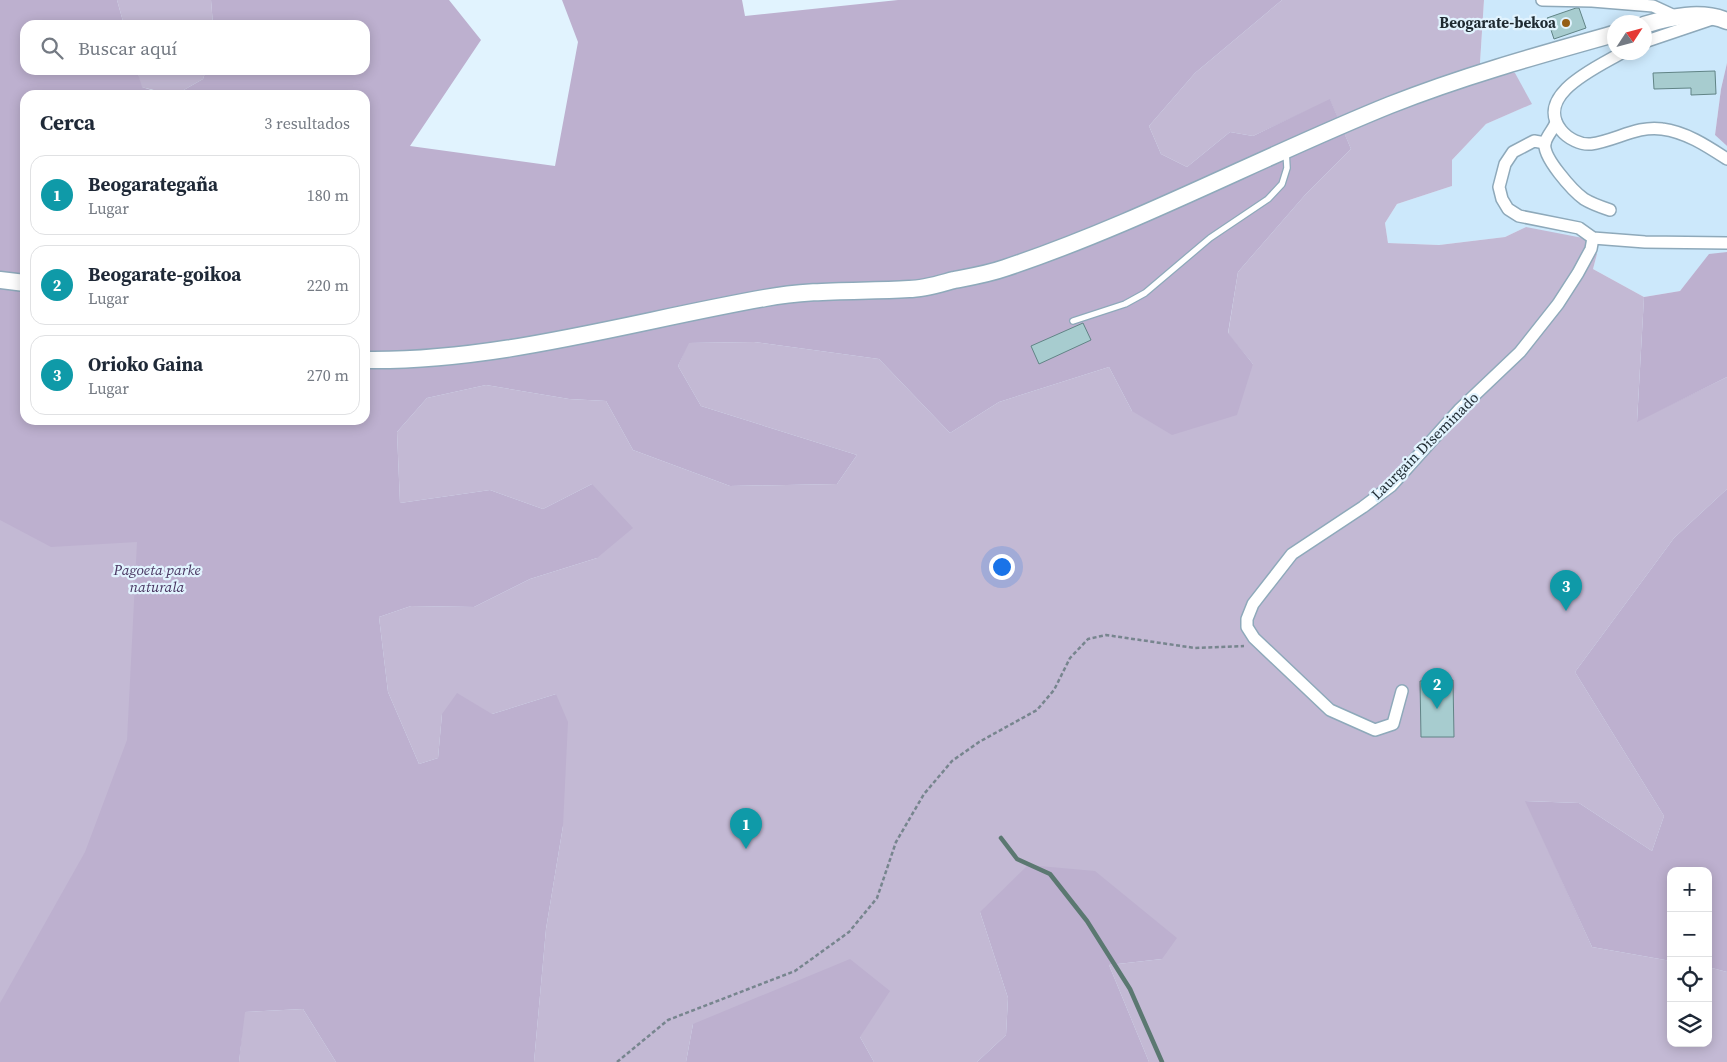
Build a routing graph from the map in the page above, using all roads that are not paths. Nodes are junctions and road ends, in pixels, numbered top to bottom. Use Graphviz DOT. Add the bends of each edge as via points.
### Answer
graph roads {
  1 [pos="1542,0"];
  2 [pos="1676,17"];
  3 [pos="1722,19"];
  4 [pos="1652,23"];
  5 [pos="1607,36"];
  6 [pos="1652,40"];
  7 [pos="1611,60"];
  8 [pos="1556,122"];
  9 [pos="1545,143"];
  10 [pos="1286,149"];
  11 [pos="1727,159"];
  12 [pos="1610,210"];
  13 [pos="1593,238"];
  14 [pos="1727,243"];
  15 [pos="0,280"];
  16 [pos="20,282"];
  17 [pos="1073,320"];
  18 [pos="370,360"];
  19 [pos="1402,691"];
  1 -- 2 [label="street" via="1592,0 1652,6"];
  2 -- 3 [label="main road"];
  2 -- 4 [label="main road"];
  3 -- 6 [label="street"];
  5 -- 10 [label="main road" via="1521,60 1393,104"];
  7 -- 8 [label="street" via="1564,90 1556,105"];
  8 -- 9 [label="street"];
  8 -- 11 [label="street" via="1562,132 1579,143 1592,144 1638,131 1671,130 1700,142"];
  9 -- 12 [label="street" via="1546,153 1559,174 1576,192"];
  9 -- 13 [label="street" via="1534,141 1513,152 1501,176 1502,199 1508,209 1519,216 1578,228"];
  10 -- 17 [label="lane" via="1287,168 1282,184 1268,199 1210,238 1145,293 1125,304"];
  10 -- 18 [label="main road" via="1199,191 1002,270 912,289 844,289 768,297 486,351"];
  13 -- 14 [label="street"];
  13 -- 19 [label="street, Laurgain Diseminado" via="1591,249 1558,304 1520,352 1460,408 1391,486 1292,554 1253,604 1247,627 1260,645 1330,710 1375,730 1393,724"];
  15 -- 16 [label="main road"];
}
